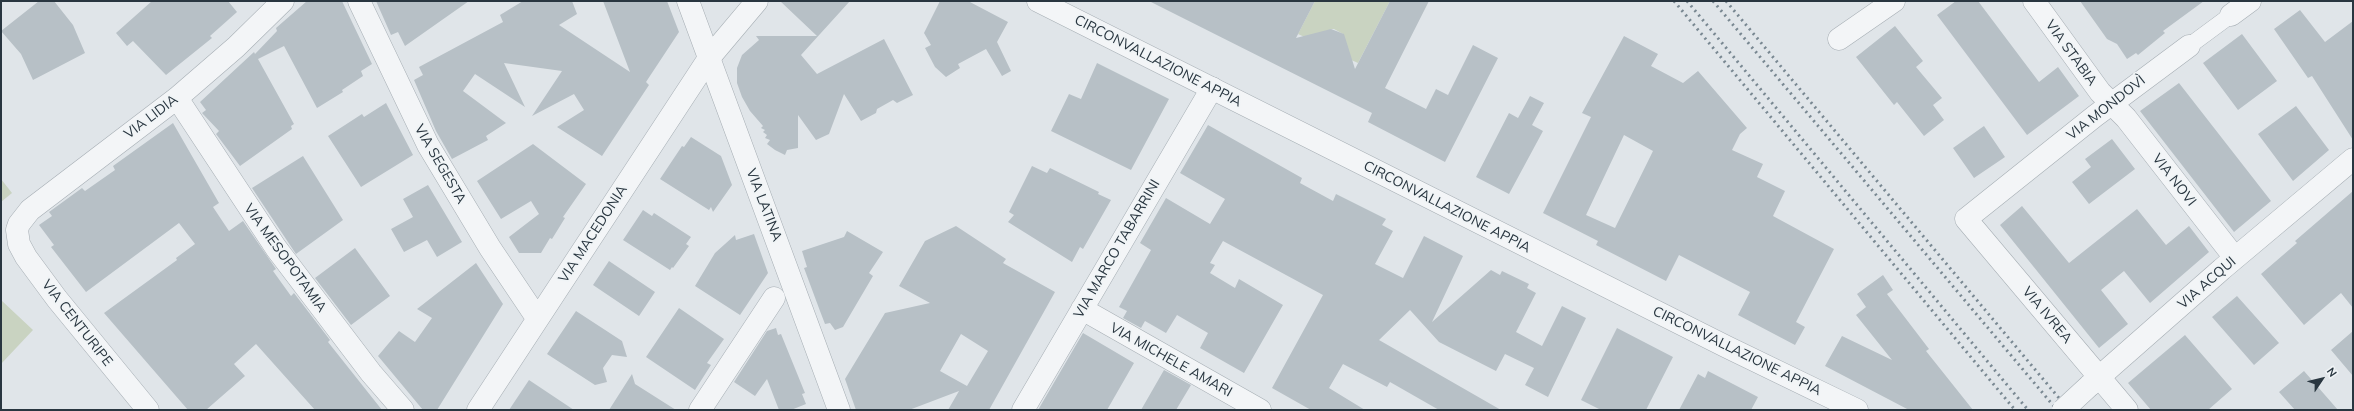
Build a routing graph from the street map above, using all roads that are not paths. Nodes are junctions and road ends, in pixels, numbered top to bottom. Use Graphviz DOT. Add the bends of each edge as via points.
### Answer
graph roads {
  1 [pos="283,1"];
  2 [pos="359,1"];
  3 [pos="688,1"];
  4 [pos="756,1"];
  5 [pos="1038,1"];
  6 [pos="1894,1"];
  7 [pos="2034,1"];
  8 [pos="2250,1"];
  9 [pos="2231,15"];
  10 [pos="1839,39"];
  11 [pos="2189,46"];
  12 [pos="709,58"];
  13 [pos="1212,88"];
  14 [pos="177,98"];
  15 [pos="2111,104"];
  16 [pos="2353,159"];
  17 [pos="1966,219"];
  18 [pos="17,230"];
  19 [pos="2235,258"];
  20 [pos="774,298"];
  21 [pos="1082,309"];
  22 [pos="537,318"];
  23 [pos="2094,382"];
  24 [pos="148,410"];
  25 [pos="403,410"];
  26 [pos="478,410"];
  27 [pos="700,410"];
  28 [pos="839,410"];
  29 [pos="1023,410"];
  30 [pos="1260,410"];
  31 [pos="1857,410"];
  32 [pos="2063,410"];
  33 [pos="2127,410"];
  1 -- 14 [label="street, VIA LIDIA" via="236,47"];
  2 -- 22 [label="street, VIA SEGESTA" via="428,145 469,215"];
  3 -- 12 [label="street, VIA LATINA"];
  4 -- 12 [label="street, VIA MACEDONIA"];
  5 -- 13 [label="street, CIRCONVALLAZIONE APPIA"];
  6 -- 10 [label="street"];
  7 -- 15 [label="street, VIA STABIA"];
  8 -- 9 [label="street, VIA MONDOVÌ"];
  9 -- 11 [label="street, VIA MONDOVÌ"];
  11 -- 15 [label="street, VIA MONDOVÌ"];
  12 -- 22 [label="street, VIA MACEDONIA"];
  12 -- 28 [label="street, VIA LATINA"];
  13 -- 21 [label="street, VIA MARCO TABARRINI"];
  13 -- 31 [label="street, CIRCONVALLAZIONE APPIA"];
  14 -- 18 [label="street, VIA LIDIA" via="30,210 22,218"];
  14 -- 25 [label="street, VIA MESOPOTAMIA" via="276,248 371,373"];
  15 -- 17 [label="street, VIA MONDOVÌ"];
  15 -- 19 [label="street, VIA NOVI" via="2126,118"];
  16 -- 19 [label="street, VIA ACQUI"];
  17 -- 23 [label="street, VIA IVREA"];
  18 -- 24 [label="street, VIA CENTURIPE" via="19,244 26,257"];
  19 -- 23 [label="street, VIA ACQUI"];
  20 -- 27 [label="street"];
  21 -- 29 [label="street, VIA MARCO TABARRINI"];
  21 -- 30 [label="street, VIA MICHELE AMARI"];
  22 -- 26 [label="street, VIA MACEDONIA"];
  23 -- 32 [label="street, VIA ACQUI, bridge"];
  23 -- 33 [label="street, VIA IVREA"];
}
